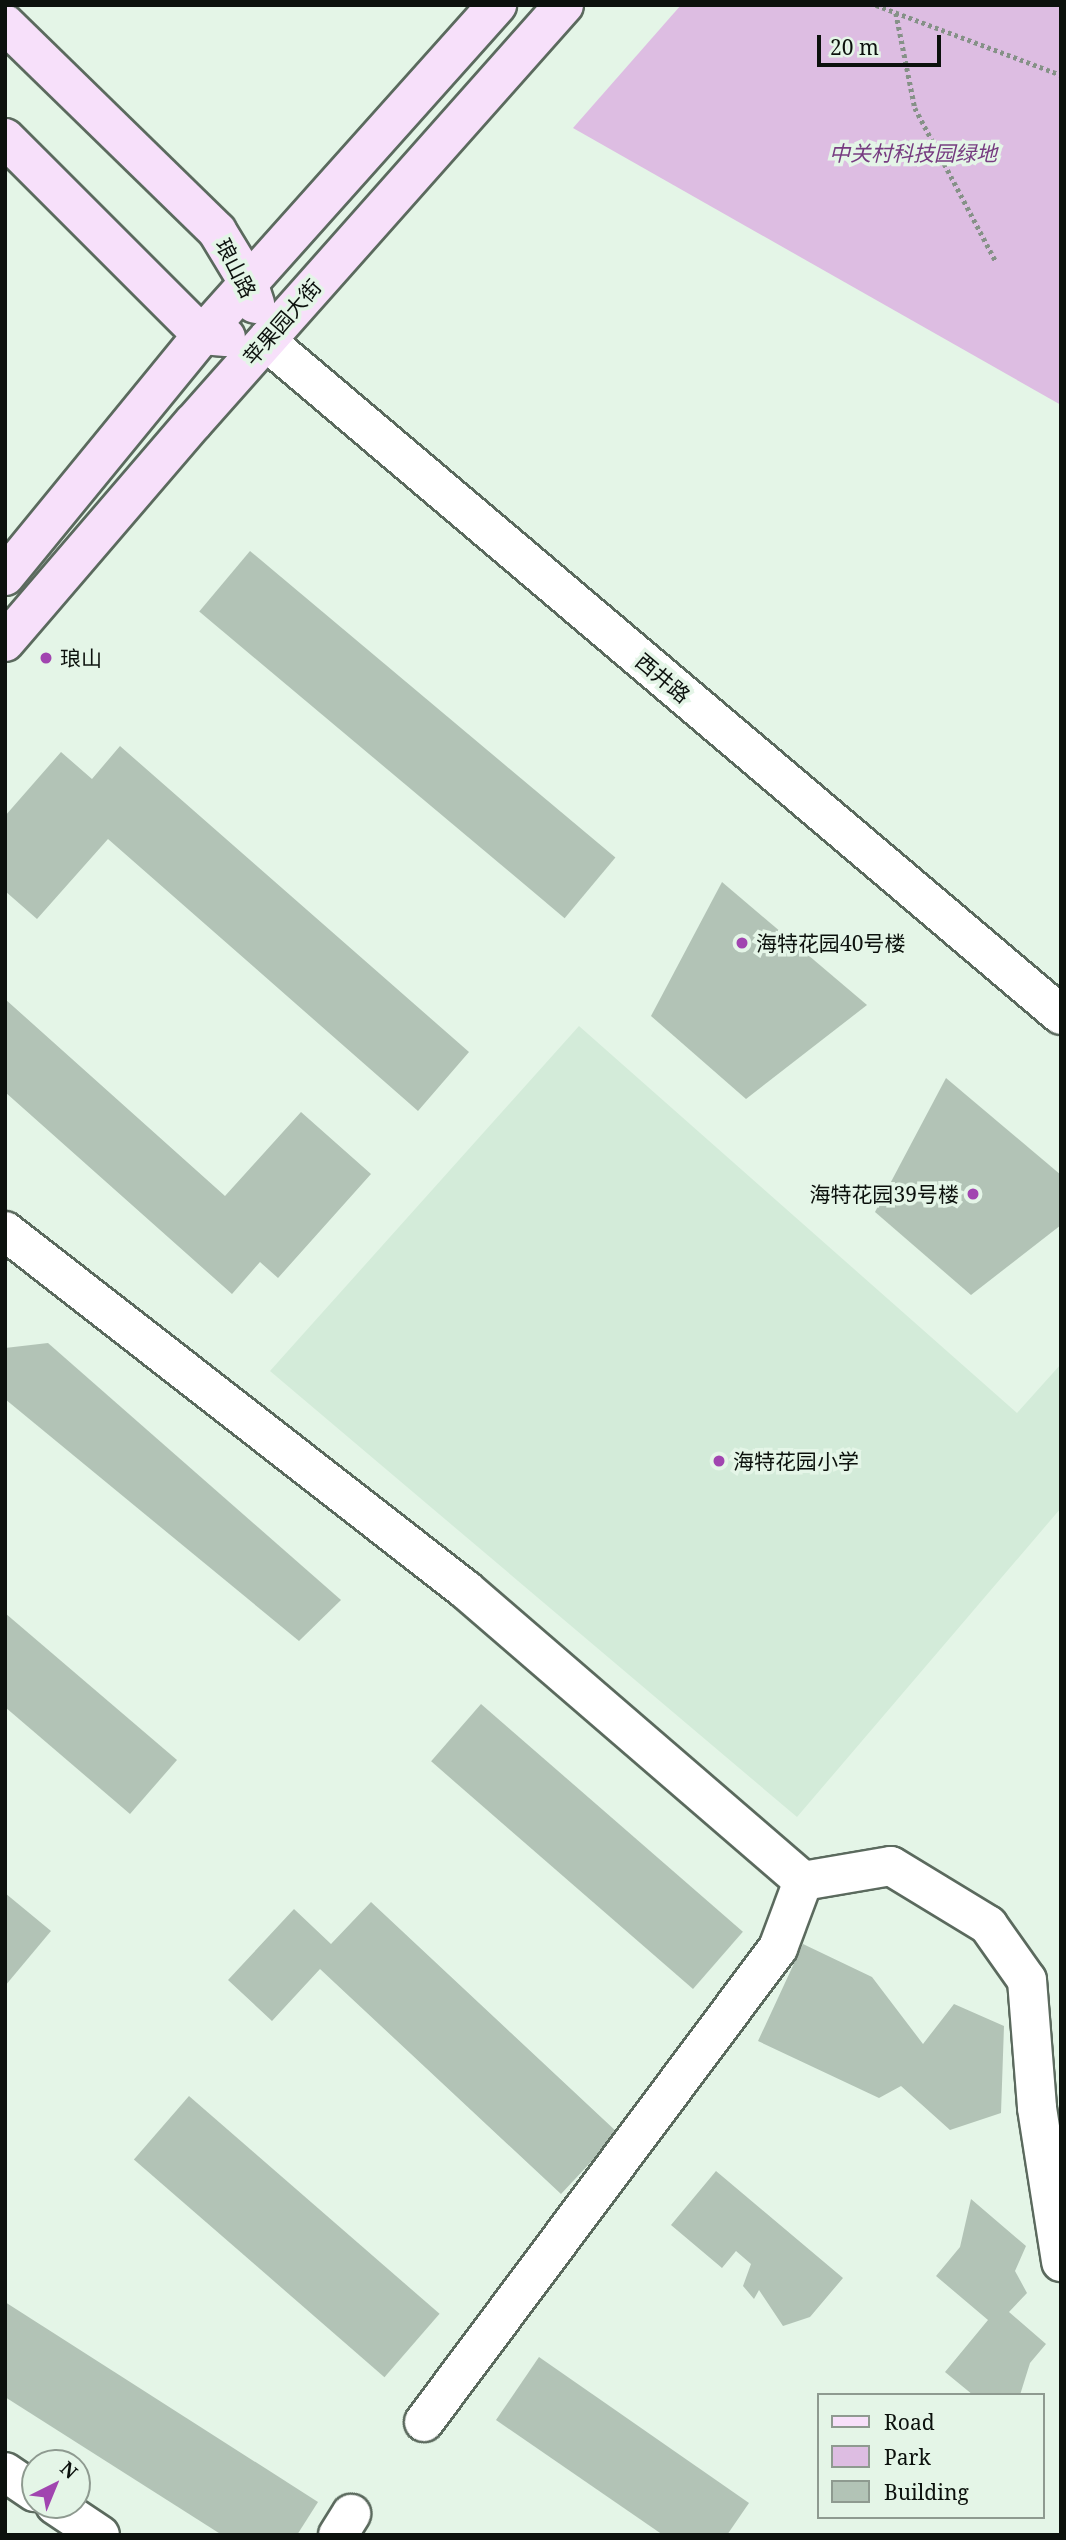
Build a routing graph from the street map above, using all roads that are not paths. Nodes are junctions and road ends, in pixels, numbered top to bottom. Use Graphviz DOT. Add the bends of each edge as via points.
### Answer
graph roads {
  1 [pos="497,5"];
  2 [pos="564,5"];
  3 [pos="5,24"];
  4 [pos="5,138"];
  5 [pos="248,282"];
  6 [pos="202,335"];
  7 [pos="266,341"];
  8 [pos="5,576"];
  9 [pos="5,642"];
  10 [pos="1061,1015"];
  11 [pos="5,1231"];
  12 [pos="803,1881"];
  13 [pos="1061,2262"];
  14 [pos="424,2422"];
  15 [pos="5,2472"];
  16 [pos="21,2483"];
  17 [pos="76,2519"];
  18 [pos="100,2535"];
  1 -- 5 [label="main road"];
  2 -- 7 [label="main road, 苹果园大街"];
  3 -- 5 [label="main road, 琅山路" via="217,231"];
  4 -- 6 [label="main road"];
  5 -- 6 [label="main road"];
  5 -- 7 [label="main road, 琅山路"];
  6 -- 7 [label="main road"];
  6 -- 8 [label="main road"];
  7 -- 9 [label="main road, 苹果园大街"];
  7 -- 10 [label="street, 西井路"];
  11 -- 12 [label="street" via="466,1590"];
  12 -- 13 [label="street" via="891,1866 988,1925 1027,1980 1037,2108"];
  12 -- 14 [label="street" via="778,1948"];
  15 -- 16 [label="street"];
  17 -- 18 [label="street"];
}
